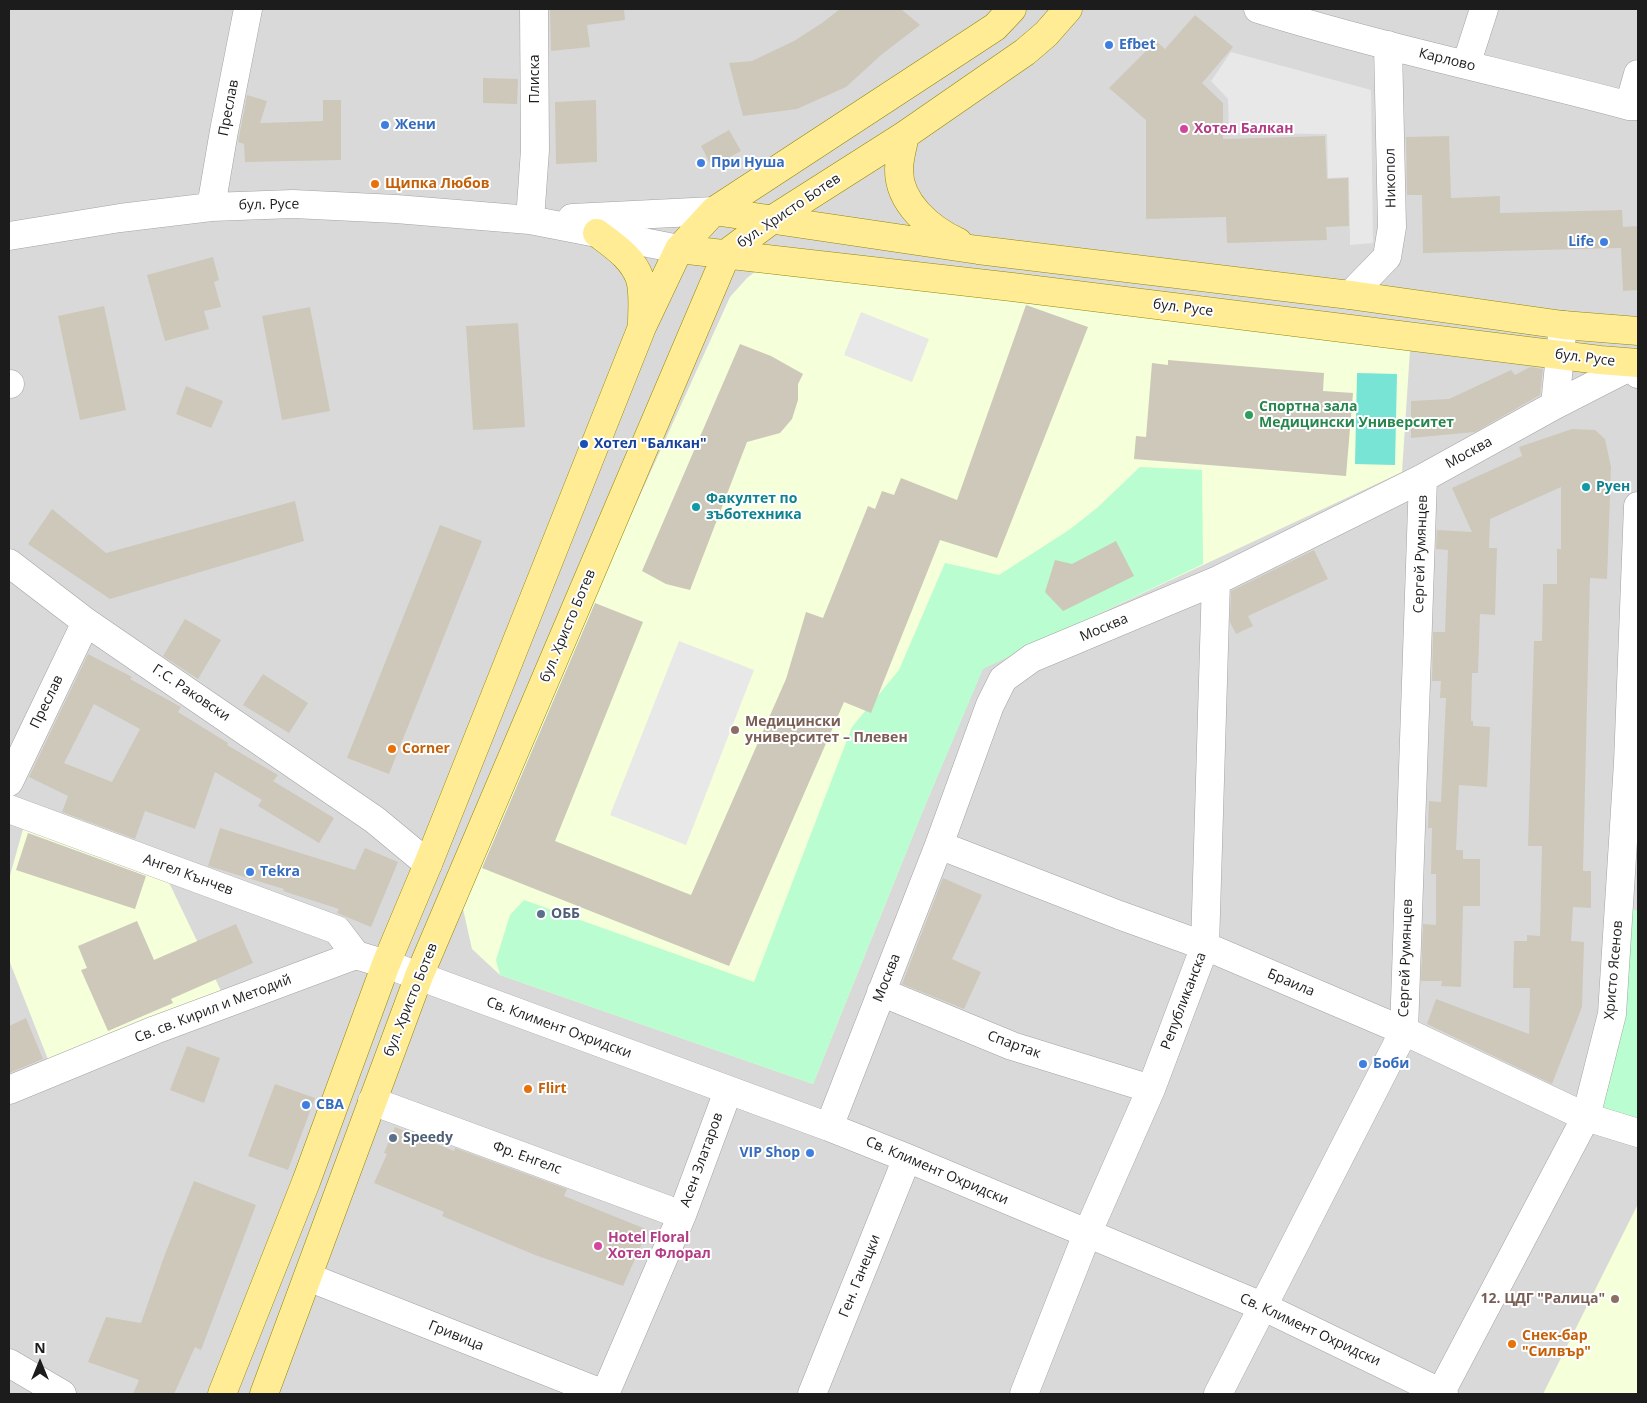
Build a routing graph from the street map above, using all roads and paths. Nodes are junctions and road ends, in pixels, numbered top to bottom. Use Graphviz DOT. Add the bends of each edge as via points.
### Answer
graph roads {
  1 [pos="248,9"];
  2 [pos="534,9"];
  3 [pos="1012,9"];
  4 [pos="1068,9"];
  5 [pos="1258,9"];
  6 [pos="1484,9"];
  7 [pos="1301,15"];
  8 [pos="1388,45"];
  9 [pos="1466,65"];
  10 [pos="1638,74"];
  11 [pos="1634,106"];
  12 [pos="904,135"];
  13 [pos="211,207"];
  14 [pos="714,212"];
  15 [pos="773,219"];
  16 [pos="530,220"];
  17 [pos="597,233"];
  18 [pos="9,236"];
  19 [pos="679,249"];
  20 [pos="978,250"];
  21 [pos="727,254"];
  22 [pos="1350,296"];
  23 [pos="1563,325"];
  24 [pos="642,327"];
  25 [pos="1638,331"];
  26 [pos="1560,355"];
  27 [pos="1638,367"];
  28 [pos="1555,405"];
  29 [pos="1423,478"];
  30 [pos="1638,506"];
  31 [pos="9,564"];
  32 [pos="1216,581"];
  33 [pos="86,622"];
  34 [pos="1633,765"];
  35 [pos="9,782"];
  36 [pos="9,808"];
  37 [pos="939,845"];
  38 [pos="428,864"];
  39 [pos="1206,946"];
  40 [pos="356,955"];
  41 [pos="386,964"];
  42 [pos="419,976"];
  43 [pos="881,992"];
  44 [pos="1404,1032"];
  45 [pos="1151,1089"];
  46 [pos="9,1090"];
  47 [pos="728,1091"];
  48 [pos="372,1100"];
  49 [pos="1586,1116"];
  50 [pos="829,1127"];
  51 [pos="1638,1134"];
  52 [pos="907,1158"];
  53 [pos="682,1215"];
  54 [pos="1086,1234"];
  55 [pos="308,1277"];
  56 [pos="1264,1307"];
  57 [pos="9,1363"];
  58 [pos="62,1394"];
  59 [pos="222,1394"];
  60 [pos="264,1394"];
  61 [pos="604,1394"];
  62 [pos="812,1394"];
  63 [pos="1024,1394"];
  64 [pos="1218,1394"];
  65 [pos="1442,1394"];
  1 -- 13 [label="street, Преслав"];
  2 -- 16 [label="street, Плиска" via="535,150"];
  3 -- 14 [label="main road" via="995,27"];
  4 -- 12 [label="main road, бул. Христо Ботев" via="1025,52"];
  5 -- 7 [label="street, Карлово"];
  6 -- 9 [label="street"];
  7 -- 8 [label="street, Карлово"];
  8 -- 9 [label="street, Карлово"];
  8 -- 22 [label="street, Никопол" via="1392,227 1388,257"];
  9 -- 11 [label="street, Карлово"];
  10 -- 11 [label="street"];
  12 -- 15 [label="main road, бул. Христо Ботев"];
  12 -- 20 [label="main road" via="899,170 904,193 928,224 947,237"];
  13 -- 16 [label="street, бул. Русе" via="293,204 396,208"];
  13 -- 18 [label="street, бул. Русе"];
  14 -- 15 [label="main road"];
  14 -- 16 [label="street, бул. Русе"];
  14 -- 19 [label="main road"];
  15 -- 20 [label="main road"];
  15 -- 21 [label="main road, бул. Христо Ботев"];
  16 -- 17 [label="street, бул. Русе"];
  17 -- 19 [label="street, бул. Русе"];
  17 -- 24 [label="main road" via="621,251 640,279"];
  19 -- 21 [label="main road, бул. Русе"];
  19 -- 24 [label="main road"];
  20 -- 22 [label="main road"];
  21 -- 26 [label="main road, бул. Русе"];
  21 -- 42 [label="main road, бул. Христо Ботев"];
  22 -- 23 [label="main road"];
  23 -- 25 [label="main road"];
  23 -- 26 [label="street"];
  24 -- 38 [label="main road"];
  26 -- 27 [label="main road, бул. Русе"];
  26 -- 28 [label="street"];
  27 -- 28 [label="street, Москва"];
  28 -- 29 [label="street, Москва"];
  29 -- 32 [label="street, Москва"];
  29 -- 44 [label="street, Сергей Румянцев"];
  30 -- 34 [label="street, Христо Ясенов"];
  31 -- 33 [label="street, Г.С. Раковски"];
  32 -- 37 [label="street, Москва" via="1032,658 1003,679 990,705"];
  32 -- 39 [label="street, Републиканска"];
  33 -- 35 [label="street, Преслав"];
  33 -- 38 [label="street, Г.С. Раковски" via="375,820"];
  34 -- 49 [label="street, Христо Ясенов" via="1612,1014"];
  36 -- 40 [label="street, Ангел Кънчев" via="337,930"];
  37 -- 39 [label="street, Браила"];
  37 -- 43 [label="street, Москва"];
  38 -- 41 [label="main road"];
  39 -- 44 [label="street, Браила"];
  39 -- 45 [label="street, Републиканска"];
  40 -- 41 [label="street"];
  40 -- 46 [label="street, Св. св. Кирил и Методий" via="155,1030"];
  41 -- 42 [label="street"];
  41 -- 59 [label="main road" via="306,1182"];
  42 -- 47 [label="street, Св. Климент Охридски"];
  42 -- 48 [label="main road, бул. Христо Ботев"];
  43 -- 45 [label="street, Спартак" via="1012,1046"];
  43 -- 50 [label="street, Москва"];
  44 -- 49 [label="street, Браила"];
  44 -- 56 [label="street, Сергей Румянцев"];
  45 -- 54 [label="street, Републиканска"];
  47 -- 50 [label="street, Св. Климент Охридски"];
  47 -- 53 [label="street, Асен Златаров"];
  48 -- 53 [label="street, Фр. Енгелс"];
  48 -- 55 [label="main road, бул. Христо Ботев"];
  49 -- 51 [label="street, Браила"];
  49 -- 65 [label="street, Христо Ясенов"];
  50 -- 52 [label="street, Св. Климент Охридски"];
  52 -- 54 [label="street, Св. Климент Охридски"];
  52 -- 62 [label="street, Ген. Ганецки"];
  53 -- 61 [label="street, Асен Златаров"];
  54 -- 56 [label="street, Св. Климент Охридски"];
  54 -- 63 [label="street, Републиканска"];
  55 -- 60 [label="main road, бул. Христо Ботев"];
  55 -- 61 [label="street, Гривица"];
  56 -- 64 [label="street, Сергей Румянцев"];
  56 -- 65 [label="street, Св. Климент Охридски"];
  57 -- 58 [label="street"];
}
